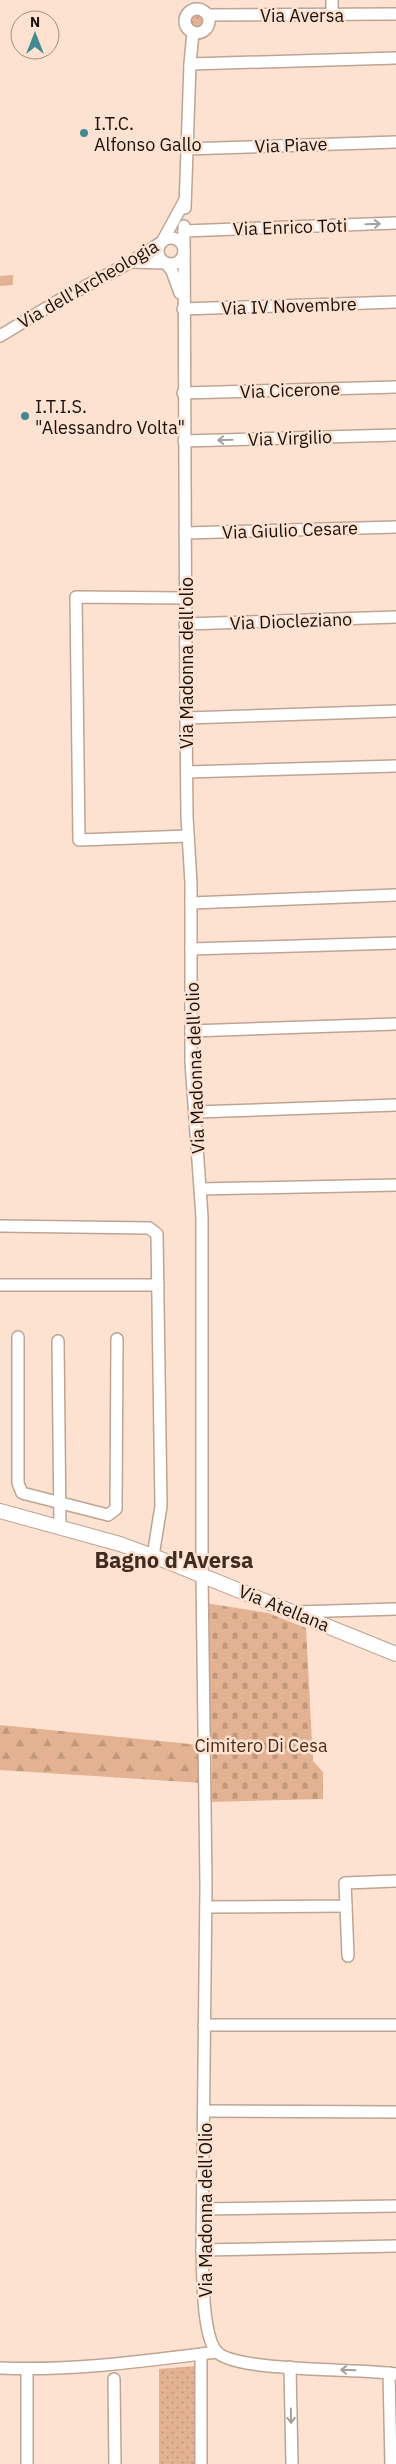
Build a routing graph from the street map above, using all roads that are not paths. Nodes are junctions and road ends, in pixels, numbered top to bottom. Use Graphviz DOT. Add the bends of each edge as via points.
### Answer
graph roads {
  1 [pos="332,0"];
  2 [pos="195,4"];
  3 [pos="396,14"];
  4 [pos="208,15"];
  5 [pos="332,16"];
  6 [pos="194,32"];
  7 [pos="396,58"];
  8 [pos="190,64"];
  9 [pos="396,142"];
  10 [pos="186,149"];
  11 [pos="185,200"];
  12 [pos="396,223"];
  13 [pos="184,229"];
  14 [pos="174,239"];
  15 [pos="162,242"];
  16 [pos="184,251"];
  17 [pos="131,262"];
  18 [pos="166,263"];
  19 [pos="396,302"];
  20 [pos="183,305"];
  21 [pos="0,336"];
  22 [pos="396,387"];
  23 [pos="184,393"];
  24 [pos="396,435"];
  25 [pos="184,441"];
  26 [pos="396,527"];
  27 [pos="185,532"];
  28 [pos="185,598"];
  29 [pos="396,618"];
  30 [pos="185,624"];
  31 [pos="396,711"];
  32 [pos="186,718"];
  33 [pos="396,766"];
  34 [pos="186,772"];
  35 [pos="188,836"];
  36 [pos="396,895"];
  37 [pos="191,903"];
  38 [pos="396,943"];
  39 [pos="191,949"];
  40 [pos="396,1024"];
  41 [pos="191,1031"];
  42 [pos="396,1105"];
  43 [pos="196,1112"];
  44 [pos="396,1185"];
  45 [pos="201,1189"];
  46 [pos="0,1226"];
  47 [pos="0,1284"];
  48 [pos="158,1284"];
  49 [pos="18,1337"];
  50 [pos="117,1339"];
  51 [pos="58,1341"];
  52 [pos="60,1504"];
  53 [pos="0,1511"];
  54 [pos="60,1528"];
  55 [pos="153,1556"];
  56 [pos="202,1575"];
  57 [pos="396,1609"];
  58 [pos="296,1612"];
  59 [pos="396,1654"];
  60 [pos="396,1881"];
  61 [pos="206,1885"];
  62 [pos="346,1906"];
  63 [pos="206,1908"];
  64 [pos="348,1956"];
  65 [pos="204,2025"];
  66 [pos="396,2025"];
  67 [pos="204,2111"];
  68 [pos="396,2112"];
  69 [pos="396,2206"];
  70 [pos="203,2210"];
  71 [pos="396,2246"];
  72 [pos="202,2250"];
  73 [pos="217,2352"];
  74 [pos="201,2354"];
  75 [pos="290,2367"];
  76 [pos="0,2368"];
  77 [pos="28,2369"];
  78 [pos="393,2373"];
  79 [pos="114,2379"];
  80 [pos="27,2464"];
  81 [pos="115,2464"];
  82 [pos="200,2464"];
  83 [pos="292,2464"];
  84 [pos="391,2464"];
  1 -- 5 [label="street"];
  2 -- 4 [label="street"];
  2 -- 6 [label="street" via="185,20 187,27"];
  3 -- 5 [label="street, Via Aversa"];
  4 -- 5 [label="street, Via Aversa"];
  4 -- 6 [label="street" via="206,29"];
  6 -- 8 [label="street, Via dell'Archeologia"];
  7 -- 8 [label="street"];
  8 -- 10 [label="street, Via dell'Archeologia"];
  9 -- 10 [label="street, Via Piave"];
  10 -- 11 [label="street, Via dell'Archeologia"];
  11 -- 13 [label="street, Via dell'Archeologia"];
  11 -- 15 [label="street, Via dell'Archeologia"];
  13 -- 12 [label="street, Via Enrico Toti, one-way"];
  13 -- 14 [label="street, Via dell'Archeologia"];
  13 -- 16 [label="street, Via Madonna dell'olio"];
  14 -- 15 [label="street"];
  14 -- 16 [label="street" via="182,244"];
  15 -- 17 [label="street, Via dell'Archeologia"];
  15 -- 18 [label="street" via="158,252"];
  16 -- 18 [label="street" via="179,262"];
  16 -- 20 [label="street, Via Madonna dell'olio"];
  17 -- 18 [label="street"];
  17 -- 21 [label="street, Via dell'Archeologia"];
  18 -- 20 [label="street" via="174,276"];
  19 -- 20 [label="street, Via IV Novembre"];
  20 -- 23 [label="street, Via Madonna dell'olio"];
  22 -- 23 [label="street, Via Cicerone"];
  23 -- 25 [label="street, Via Madonna dell'olio"];
  24 -- 25 [label="street, Via Virgilio, one-way"];
  25 -- 27 [label="street, Via Madonna dell'olio"];
  26 -- 27 [label="street, Via Giulio Cesare"];
  27 -- 28 [label="street, Via Madonna dell'olio"];
  28 -- 30 [label="street, Via Madonna dell'olio"];
  28 -- 35 [label="street" via="76,597 78,840"];
  29 -- 30 [label="street, Via Diocleziano"];
  30 -- 32 [label="street, Via Madonna dell'olio"];
  31 -- 32 [label="street"];
  32 -- 34 [label="street, Via Madonna dell'olio"];
  33 -- 34 [label="street"];
  34 -- 35 [label="street, Via Madonna dell'olio"];
  35 -- 37 [label="street, Via Madonna dell'olio"];
  36 -- 37 [label="street"];
  37 -- 39 [label="street, Via Madonna dell'olio"];
  38 -- 39 [label="street"];
  39 -- 41 [label="street, Via Madonna dell'olio"];
  40 -- 41 [label="street"];
  41 -- 43 [label="street, Via Madonna dell'olio"];
  42 -- 43 [label="street"];
  43 -- 45 [label="street, Via Madonna dell'olio"];
  44 -- 45 [label="street"];
  45 -- 56 [label="street, Via Madonna dell'olio"];
  46 -- 48 [label="street" via="149,1228 157,1234"];
  47 -- 48 [label="street"];
  48 -- 55 [label="street" via="161,1506"];
  49 -- 52 [label="street" via="18,1483 22,1493"];
  50 -- 52 [label="street" via="116,1509 108,1514"];
  51 -- 52 [label="street"];
  52 -- 54 [label="street"];
  53 -- 54 [label="main road, Via Atellana"];
  54 -- 55 [label="main road, Via Atellana"];
  55 -- 56 [label="main road, Via Atellana"];
  56 -- 58 [label="main road, Via Atellana"];
  56 -- 61 [label="street, Via Madonna dell'olio"];
  57 -- 58 [label="street"];
  58 -- 59 [label="main road, Via Atellana"];
  60 -- 62 [label="street" via="345,1884"];
  61 -- 63 [label="street, Via Madonna dell'Olio"];
  62 -- 63 [label="street"];
  62 -- 64 [label="street"];
  63 -- 65 [label="street, Via Madonna dell'Olio"];
  65 -- 66 [label="street"];
  65 -- 67 [label="street, Via Madonna dell'Olio"];
  67 -- 68 [label="street"];
  67 -- 70 [label="street, Via Madonna dell'Olio"];
  69 -- 70 [label="street"];
  70 -- 72 [label="street, Via Madonna dell'Olio"];
  71 -- 72 [label="street"];
  72 -- 73 [label="street, Via Madonna dell'Olio" via="206,2312"];
  73 -- 74 [label="street"];
  73 -- 75 [label="street" via="238,2360"];
  74 -- 77 [label="street"];
  74 -- 82 [label="street"];
  78 -- 75 [label="street, one-way"];
  75 -- 83 [label="street, one-way"];
  76 -- 77 [label="street"];
  77 -- 80 [label="street"];
  78 -- 84 [label="street"];
  79 -- 81 [label="street"];
}
